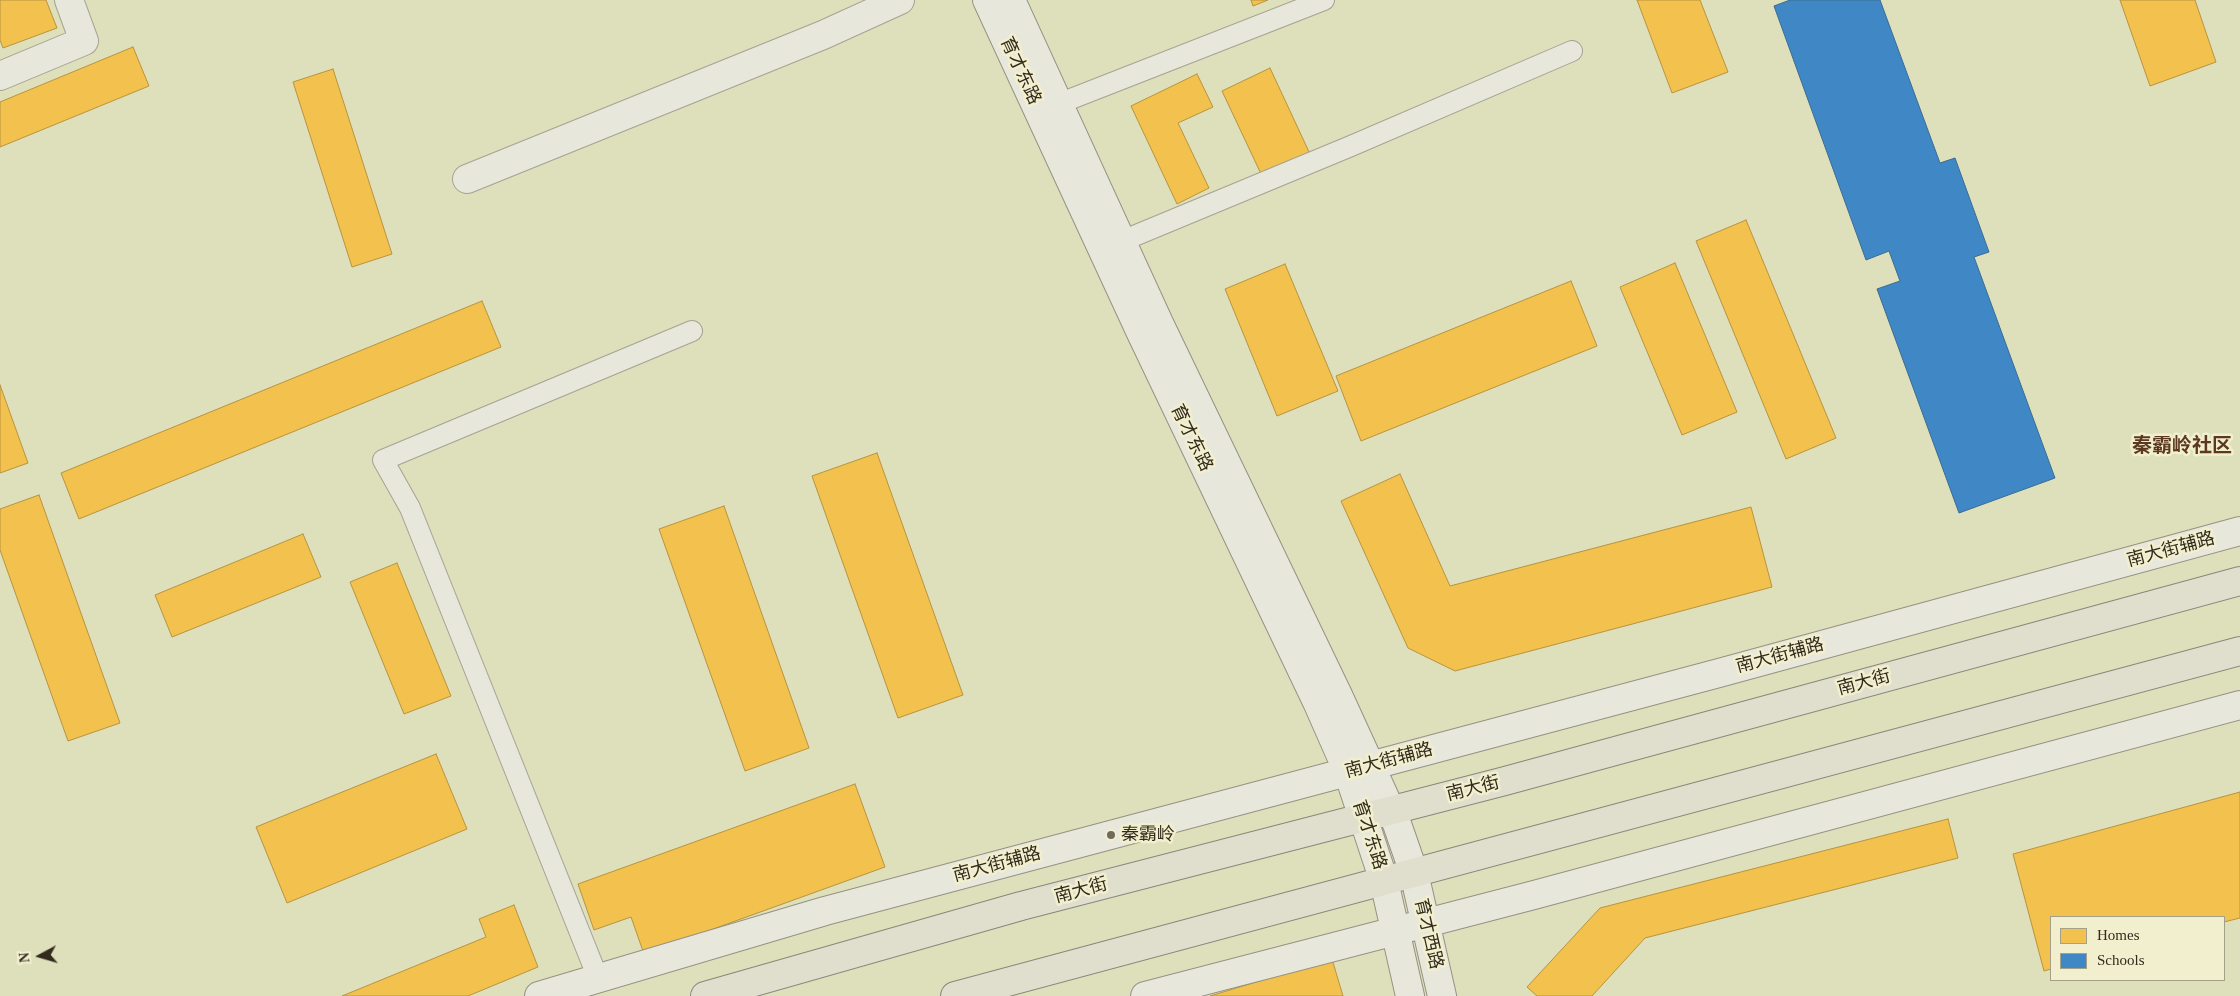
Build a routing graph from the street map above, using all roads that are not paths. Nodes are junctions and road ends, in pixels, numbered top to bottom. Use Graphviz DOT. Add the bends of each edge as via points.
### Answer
graph roads {
  1 [pos="68,0"];
  2 [pos="900,0"];
  3 [pos="987,0"];
  4 [pos="1010,0"];
  5 [pos="1324,0"];
  6 [pos="1572,51"];
  7 [pos="0,76"];
  8 [pos="1058,104"];
  9 [pos="467,179"];
  10 [pos="1122,241"];
  11 [pos="692,332"];
  12 [pos="2240,531"];
  13 [pos="2240,581"];
  14 [pos="2240,651"];
  15 [pos="2240,705"];
  16 [pos="1360,769"];
  17 [pos="1391,810"];
  18 [pos="1364,817"];
  19 [pos="1414,873"];
  20 [pos="1384,881"];
  21 [pos="1426,924"];
  22 [pos="1397,932"];
  23 [pos="598,978"];
  24 [pos="539,996"];
  25 [pos="705,996"];
  26 [pos="955,996"];
  27 [pos="1145,996"];
  28 [pos="1410,996"];
  29 [pos="1442,996"];
  1 -- 7 [label="street" via="84,41"];
  2 -- 9 [label="street" via="823,36"];
  3 -- 16 [label="street, 育才东路" via="1318,704"];
  4 -- 8 [label="street, 育才东路"];
  5 -- 8 [label="lane"];
  6 -- 10 [label="lane"];
  8 -- 10 [label="street, 育才东路"];
  10 -- 16 [label="street, 育才东路"];
  11 -- 23 [label="lane" via="383,460 410,508"];
  12 -- 16 [label="street, 南大街辅路"];
  13 -- 17 [label="main road, 南大街"];
  14 -- 19 [label="main road"];
  15 -- 21 [label="street"];
  16 -- 17 [label="street, 育才东路"];
  16 -- 18 [label="street, 育才东路"];
  16 -- 23 [label="street, 南大街辅路" via="825,911"];
  17 -- 18 [label="main road, 南大街"];
  17 -- 19 [label="street, 育才东路"];
  18 -- 20 [label="street, 育才东路"];
  18 -- 25 [label="main road, 南大街" via="1021,906"];
  19 -- 20 [label="main road"];
  19 -- 21 [label="street, 育才西路"];
  20 -- 22 [label="street, 育才西路"];
  20 -- 26 [label="main road"];
  21 -- 22 [label="street"];
  21 -- 29 [label="street, 育才西路"];
  22 -- 27 [label="street"];
  22 -- 28 [label="street, 育才西路"];
  23 -- 24 [label="street, 南大街辅路"];
}
